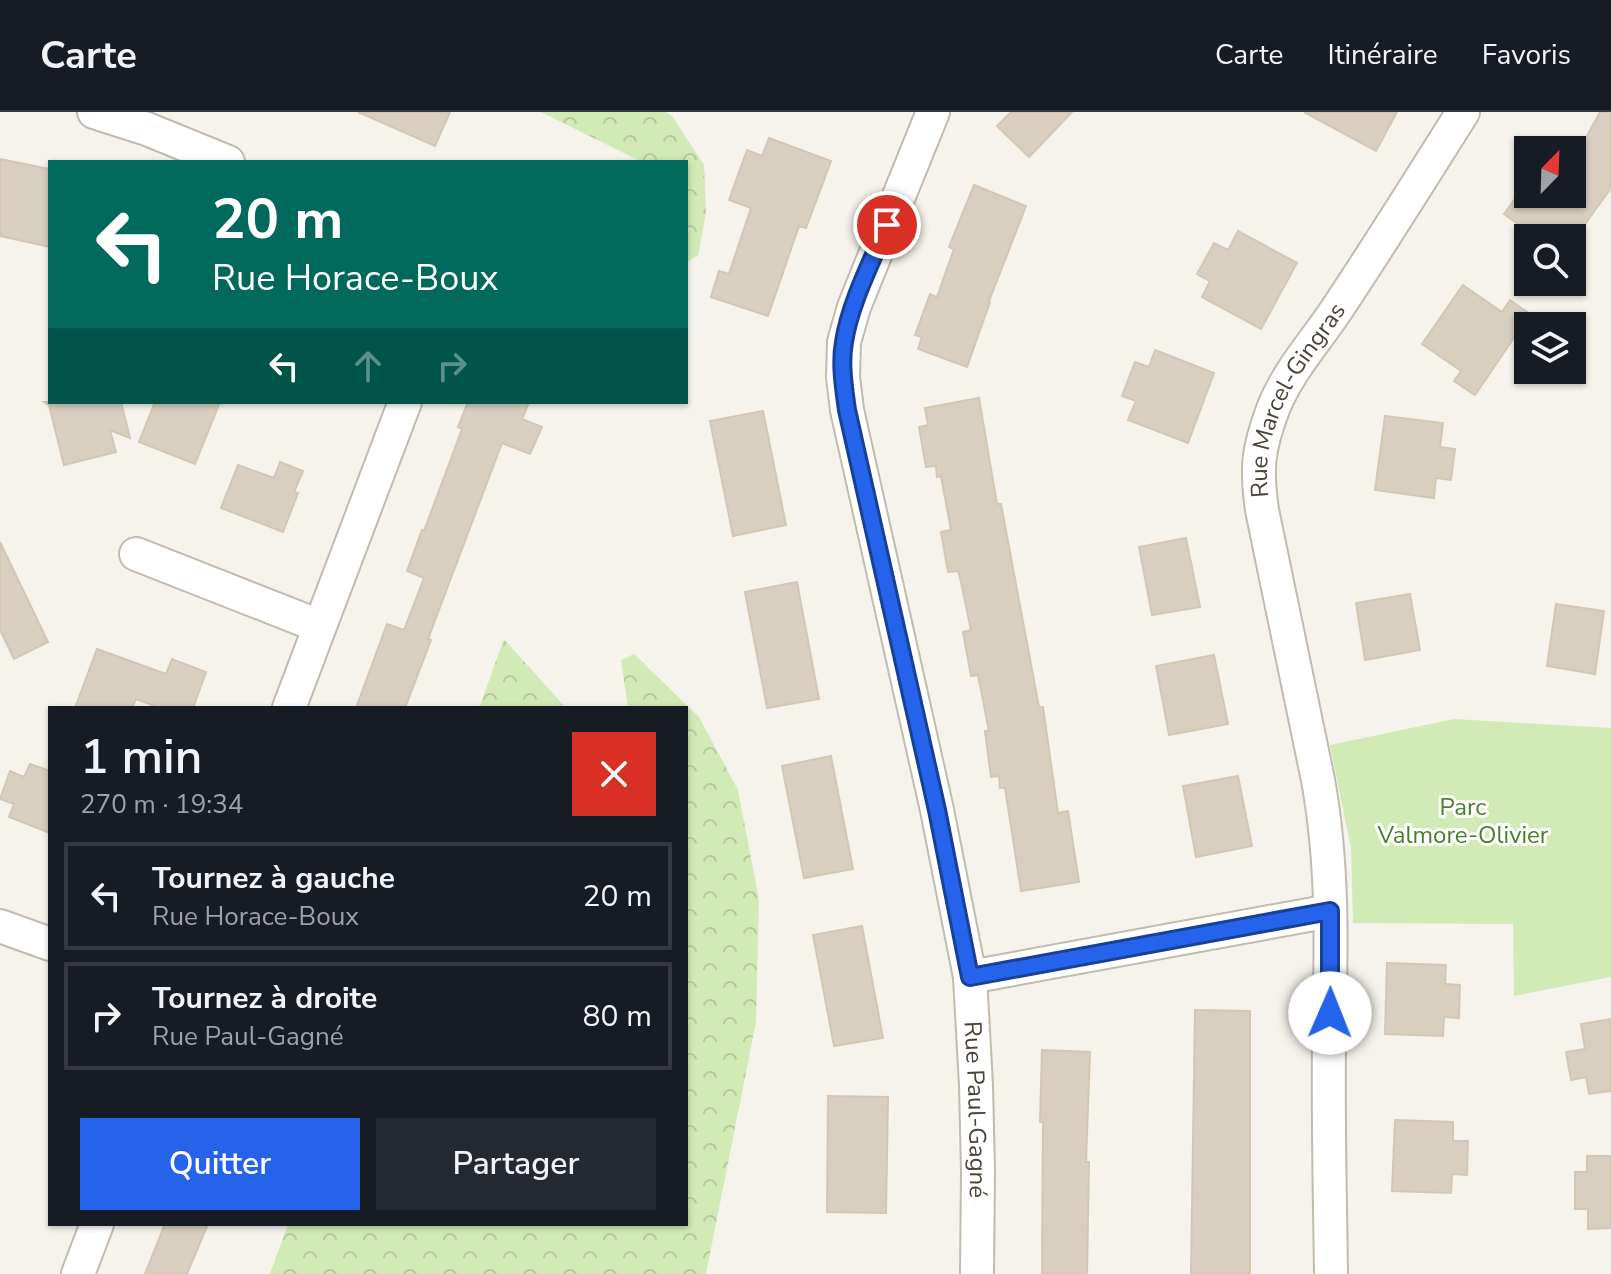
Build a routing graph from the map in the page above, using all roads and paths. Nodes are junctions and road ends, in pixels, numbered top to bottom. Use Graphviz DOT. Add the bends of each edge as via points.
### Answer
graph roads {
  1 [pos="94,112"];
  2 [pos="933,112"];
  3 [pos="1463,112"];
  4 [pos="223,160"];
  5 [pos="404,404"];
  6 [pos="136,554"];
  7 [pos="319,626"];
  8 [pos="290,706"];
  9 [pos="1330,911"];
  10 [pos="0,926"];
  11 [pos="48,943"];
  12 [pos="970,977"];
  13 [pos="96,1226"];
  14 [pos="78,1274"];
  15 [pos="977,1274"];
  16 [pos="1331,1274"];
  1 -- 4 [label="street"];
  2 -- 12 [label="street, Rue Paul-Gagné" via="854,307 844,342 843,377"];
  3 -- 9 [label="street, Rue Marcel-Gingras" via="1287,380 1259,454 1262,510 1325,820"];
  5 -- 7 [label="street"];
  6 -- 7 [label="street"];
  7 -- 8 [label="street"];
  9 -- 12 [label="street"];
  9 -- 16 [label="street, Rue Marcel-Gingras"];
  10 -- 11 [label="street"];
  12 -- 15 [label="street, Rue Paul-Gagné" via="977,1100"];
  13 -- 14 [label="street"];
}
